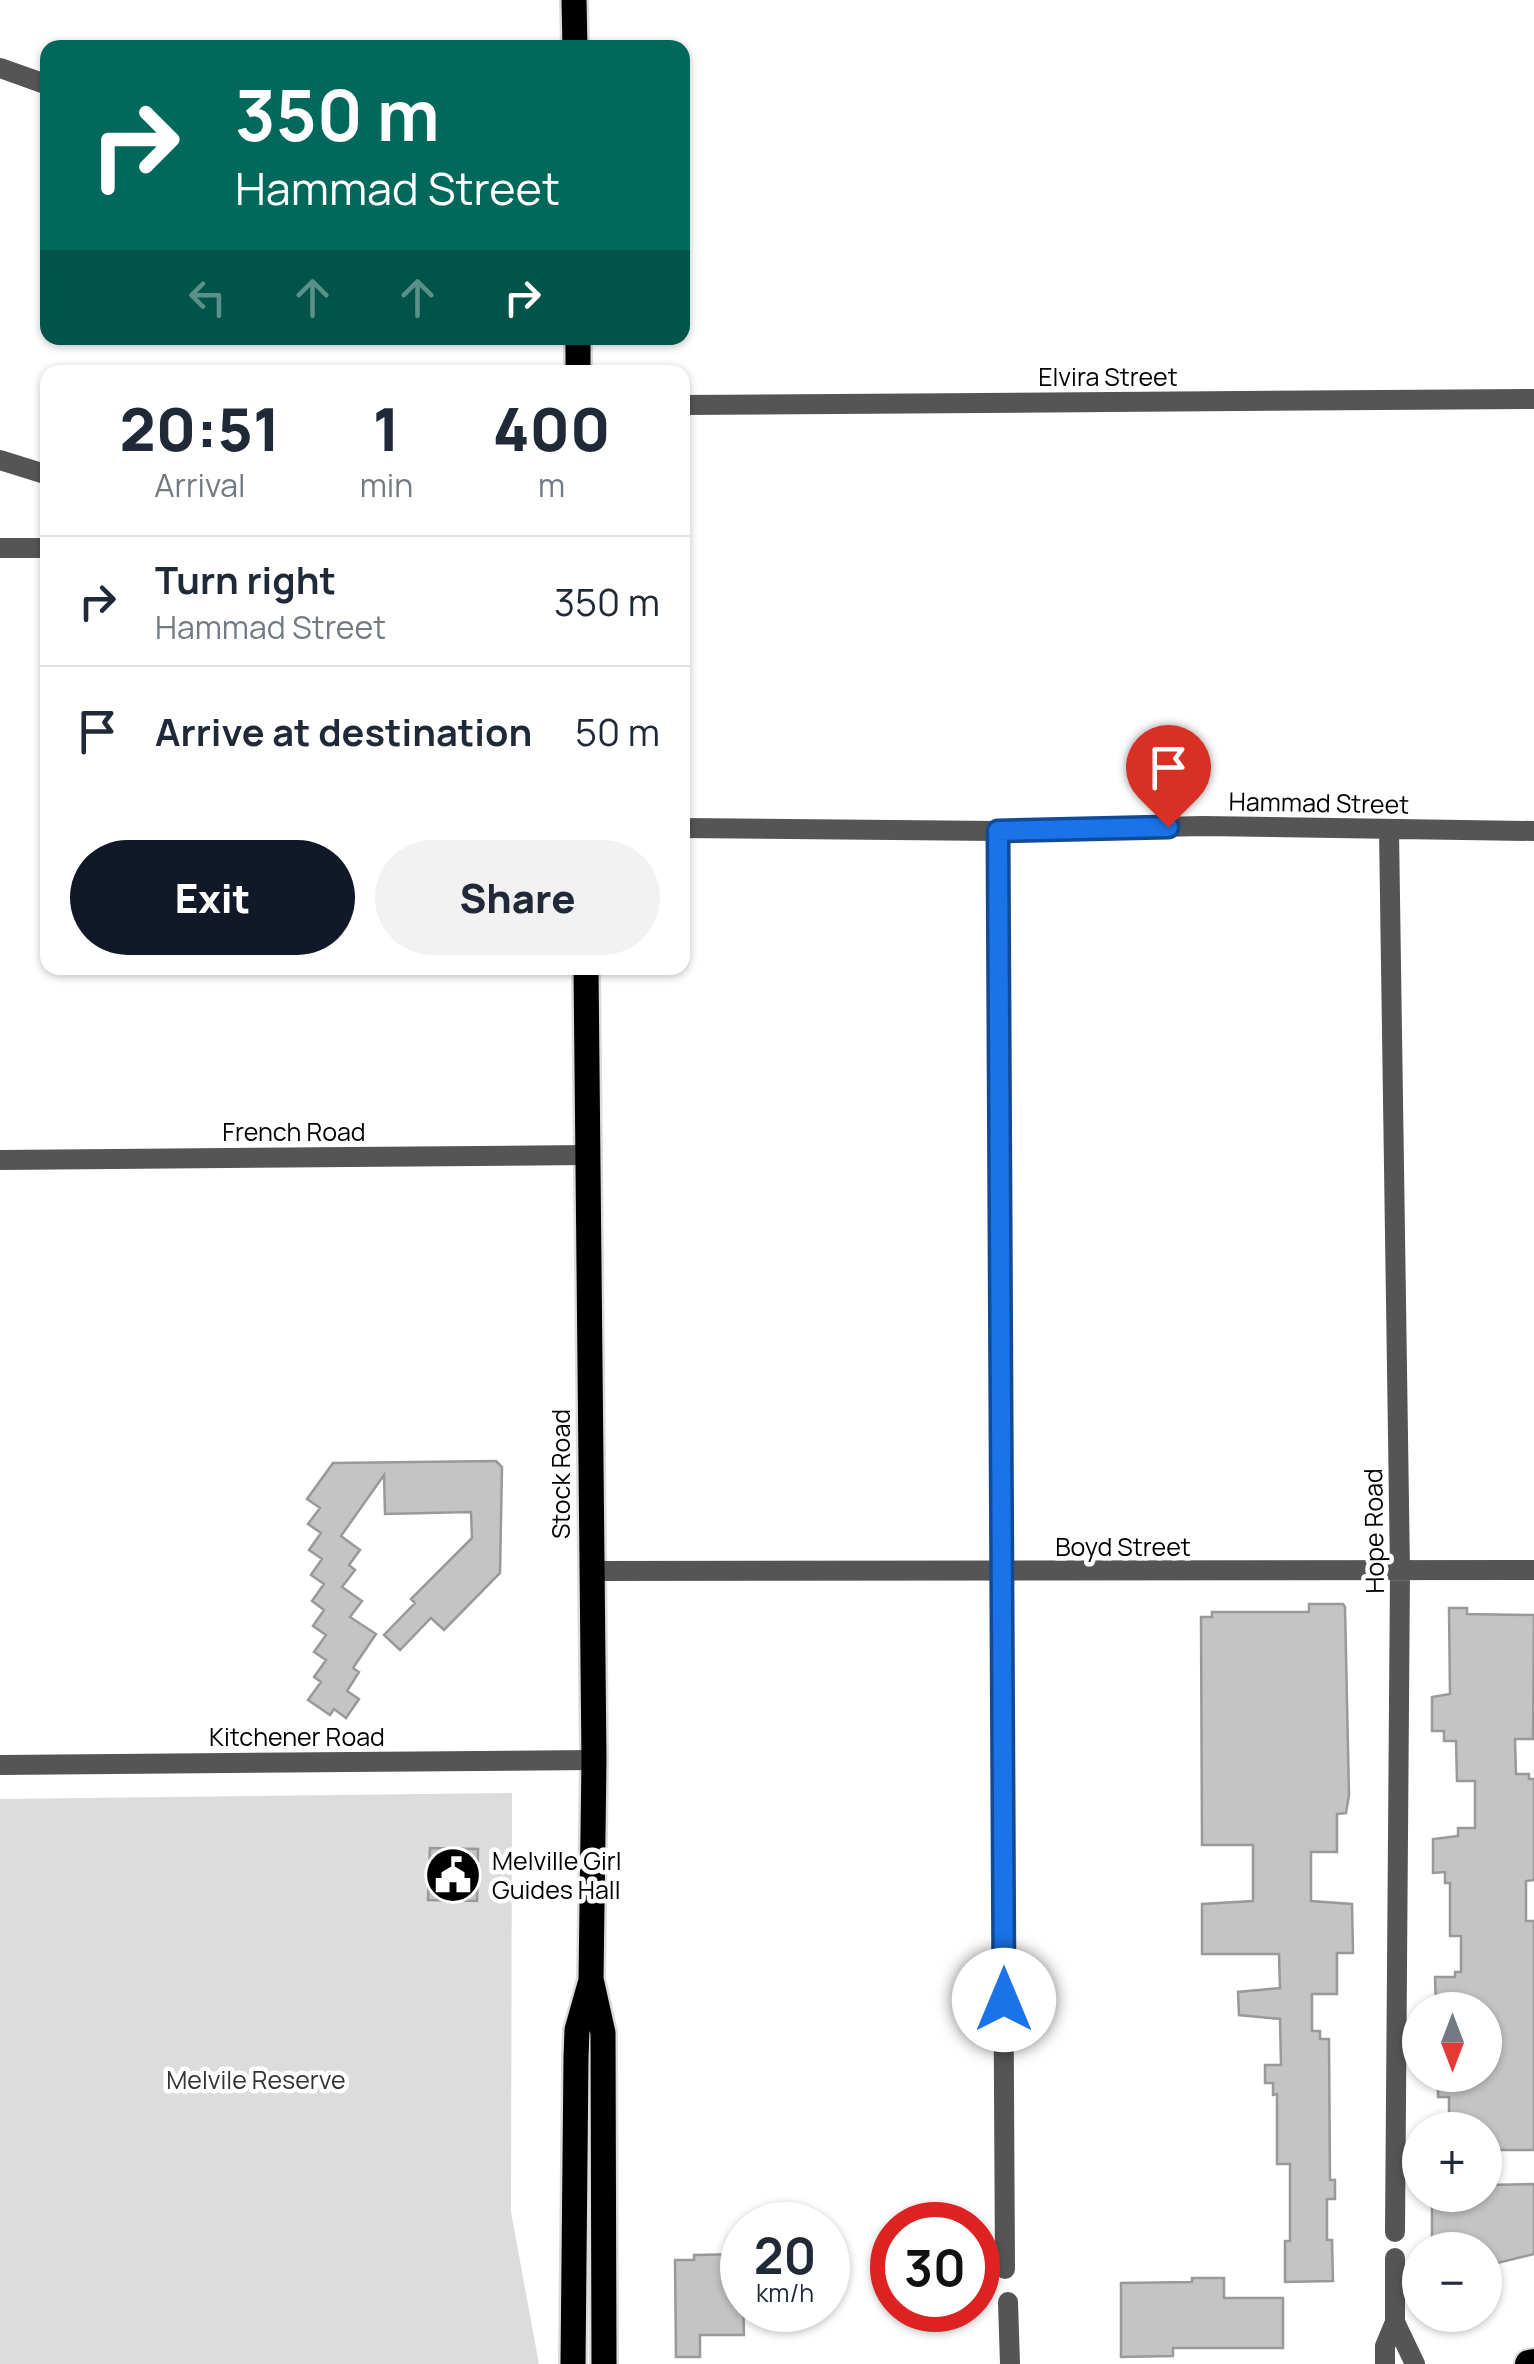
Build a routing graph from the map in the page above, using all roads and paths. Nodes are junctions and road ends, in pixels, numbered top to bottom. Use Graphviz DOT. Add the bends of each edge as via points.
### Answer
graph roads {
  1 [pos="574,0"];
  2 [pos="575,40"];
  3 [pos="0,68"];
  4 [pos="40,82"];
  5 [pos="1534,399"];
  6 [pos="690,405"];
  7 [pos="0,460"];
  8 [pos="40,472"];
  9 [pos="0,548"];
  10 [pos="40,548"];
  11 [pos="690,828"];
  12 [pos="1389,830"];
  13 [pos="998,831"];
  14 [pos="1534,832"];
  15 [pos="586,975"];
  16 [pos="588,1155"];
  17 [pos="0,1160"];
  18 [pos="1534,1570"];
  19 [pos="592,1571"];
  20 [pos="1400,1571"];
  21 [pos="1000,1573"];
  22 [pos="594,1760"];
  23 [pos="0,1765"];
  24 [pos="592,1979"];
  25 [pos="1396,2232"];
  26 [pos="1396,2258"];
  27 [pos="1005,2269"];
  28 [pos="1008,2302"];
  29 [pos="1396,2322"];
  30 [pos="574,2364"];
  31 [pos="604,2364"];
  32 [pos="1010,2364"];
  33 [pos="1385,2364"];
  34 [pos="1415,2364"];
  1 -- 2 [label="main road"];
  3 -- 4 [label="street"];
  5 -- 6 [label="street, Elvira Street"];
  7 -- 8 [label="street"];
  9 -- 10 [label="street"];
  11 -- 13 [label="street, Hammad Street"];
  12 -- 13 [label="street, Hammad Street"];
  12 -- 14 [label="street, Hammad Street"];
  12 -- 20 [label="street, Hope Road"];
  13 -- 21 [label="street"];
  15 -- 16 [label="main road, Stock Road"];
  16 -- 17 [label="street, French Road"];
  16 -- 19 [label="main road, Stock Road"];
  18 -- 20 [label="street, Boyd Street"];
  19 -- 21 [label="street, Boyd Street"];
  19 -- 22 [label="main road, Stock Road"];
  20 -- 21 [label="street, Boyd Street"];
  20 -- 25 [label="street, Hope Road"];
  21 -- 27 [label="street"];
  22 -- 23 [label="street, Kitchener Road"];
  22 -- 24 [label="main road, Stock Road"];
  24 -- 30 [label="main road, Stock Road" via="577,2030"];
  24 -- 31 [label="main road, Stock Road" via="602,2034"];
  26 -- 29 [label="street"];
  28 -- 32 [label="street"];
  29 -- 33 [label="street"];
  29 -- 34 [label="street"];
}
